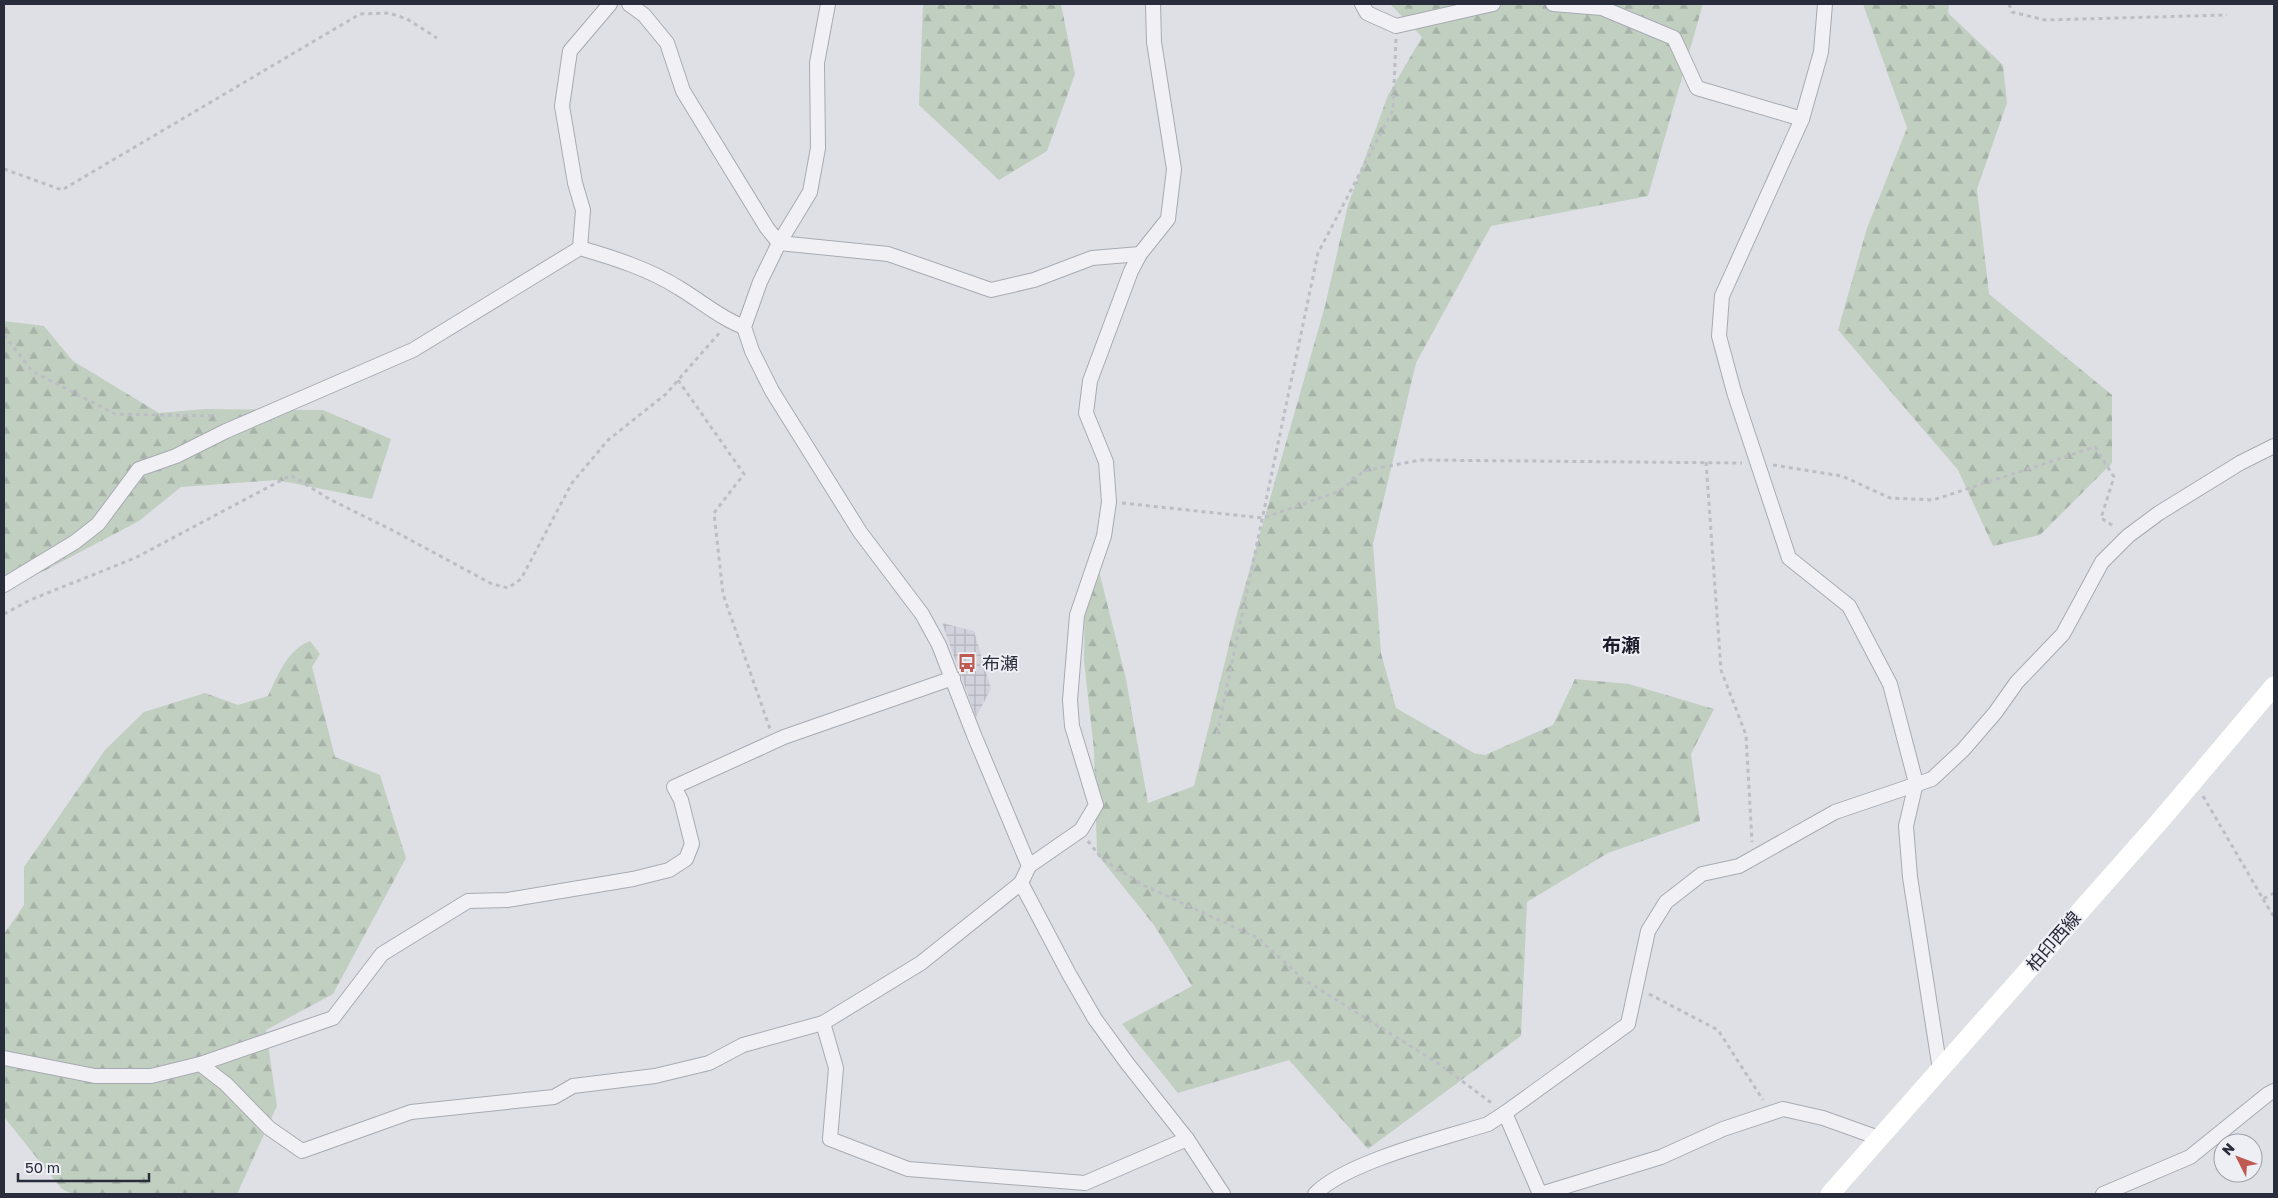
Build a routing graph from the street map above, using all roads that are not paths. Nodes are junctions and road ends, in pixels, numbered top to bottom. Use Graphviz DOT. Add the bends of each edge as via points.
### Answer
graph roads {
  1 [pos="610,4"];
  2 [pos="630,4"];
  3 [pos="828,4"];
  4 [pos="1153,4"];
  5 [pos="1362,4"];
  6 [pos="1494,4"];
  7 [pos="1553,4"];
  8 [pos="1825,4"];
  9 [pos="1802,119"];
  10 [pos="779,242"];
  11 [pos="580,248"];
  12 [pos="1140,254"];
  13 [pos="744,327"];
  14 [pos="2274,446"];
  15 [pos="4,585"];
  16 [pos="953,678"];
  17 [pos="2274,686"];
  18 [pos="1916,783"];
  19 [pos="1029,866"];
  20 [pos="1021,883"];
  21 [pos="823,1023"];
  22 [pos="4,1058"];
  23 [pos="200,1064"];
  24 [pos="1940,1070"];
  25 [pos="2274,1091"];
  26 [pos="1505,1114"];
  27 [pos="1879,1138"];
  28 [pos="1187,1139"];
  29 [pos="1223,1194"];
  30 [pos="1315,1194"];
  31 [pos="1540,1194"];
  32 [pos="1830,1194"];
  33 [pos="2103,1194"];
  1 -- 11 [label="street" via="570,51 562,106 583,210"];
  2 -- 10 [label="street" via="667,42 683,92 767,228"];
  3 -- 10 [label="street" via="817,63 818,148 810,192"];
  4 -- 12 [label="street" via="1154,42 1174,168 1168,219"];
  5 -- 6 [label="street" via="1368,13 1396,26"];
  7 -- 9 [label="street" via="1602,8 1674,38 1697,88"];
  8 -- 9 [label="street" via="1821,52"];
  9 -- 18 [label="street" via="1722,296 1719,336 1734,392 1789,558 1849,606 1890,684"];
  10 -- 12 [label="street" via="888,254 991,290 1034,280 1092,258"];
  10 -- 13 [label="street"];
  11 -- 13 [label="street" via="619,259 678,287 729,321"];
  11 -- 15 [label="street" via="413,350 176,456 139,469 98,524 75,542"];
  12 -- 19 [label="street" via="1090,381 1086,413 1106,462 1109,502 1104,536 1077,614 1070,700 1096,805 1080,830"];
  13 -- 16 [label="street" via="772,391 860,532 922,614"];
  14 -- 18 [label="street" via="2240,463 2128,536 2102,562 2063,634 2017,682 1963,750 1932,779"];
  16 -- 19 [label="street"];
  16 -- 23 [label="street" via="775,741 674,787 681,800 692,844 686,859 669,870 507,900 468,901 382,954 334,1018"];
  17 -- 24 [label="main road, 柏印西線"];
  18 -- 24 [label="street" via="1906,826 1910,877"];
  18 -- 26 [label="street" via="1835,812 1739,866 1702,874 1666,902 1648,931 1628,1024"];
  19 -- 20 [label="street"];
  20 -- 21 [label="street" via="921,963"];
  20 -- 28 [label="street" via="1096,1018"];
  21 -- 23 [label="street" via="743,1045 709,1062 655,1076 573,1086 554,1097 411,1112 302,1151 268,1128 226,1084"];
  21 -- 28 [label="street" via="836,1068 830,1138 908,1169 1085,1183"];
  22 -- 23 [label="street" via="95,1076 151,1076"];
  24 -- 27 [label="main road, 柏印西線"];
  25 -- 33 [label="street" via="2190,1158"];
  26 -- 30 [label="street" via="1488,1124 1371,1162 1325,1184"];
  26 -- 31 [label="street"];
  27 -- 31 [label="street" via="1823,1118 1782,1109 1723,1129 1661,1157"];
  27 -- 32 [label="main road, 柏印西線"];
  28 -- 29 [label="street"];
}
